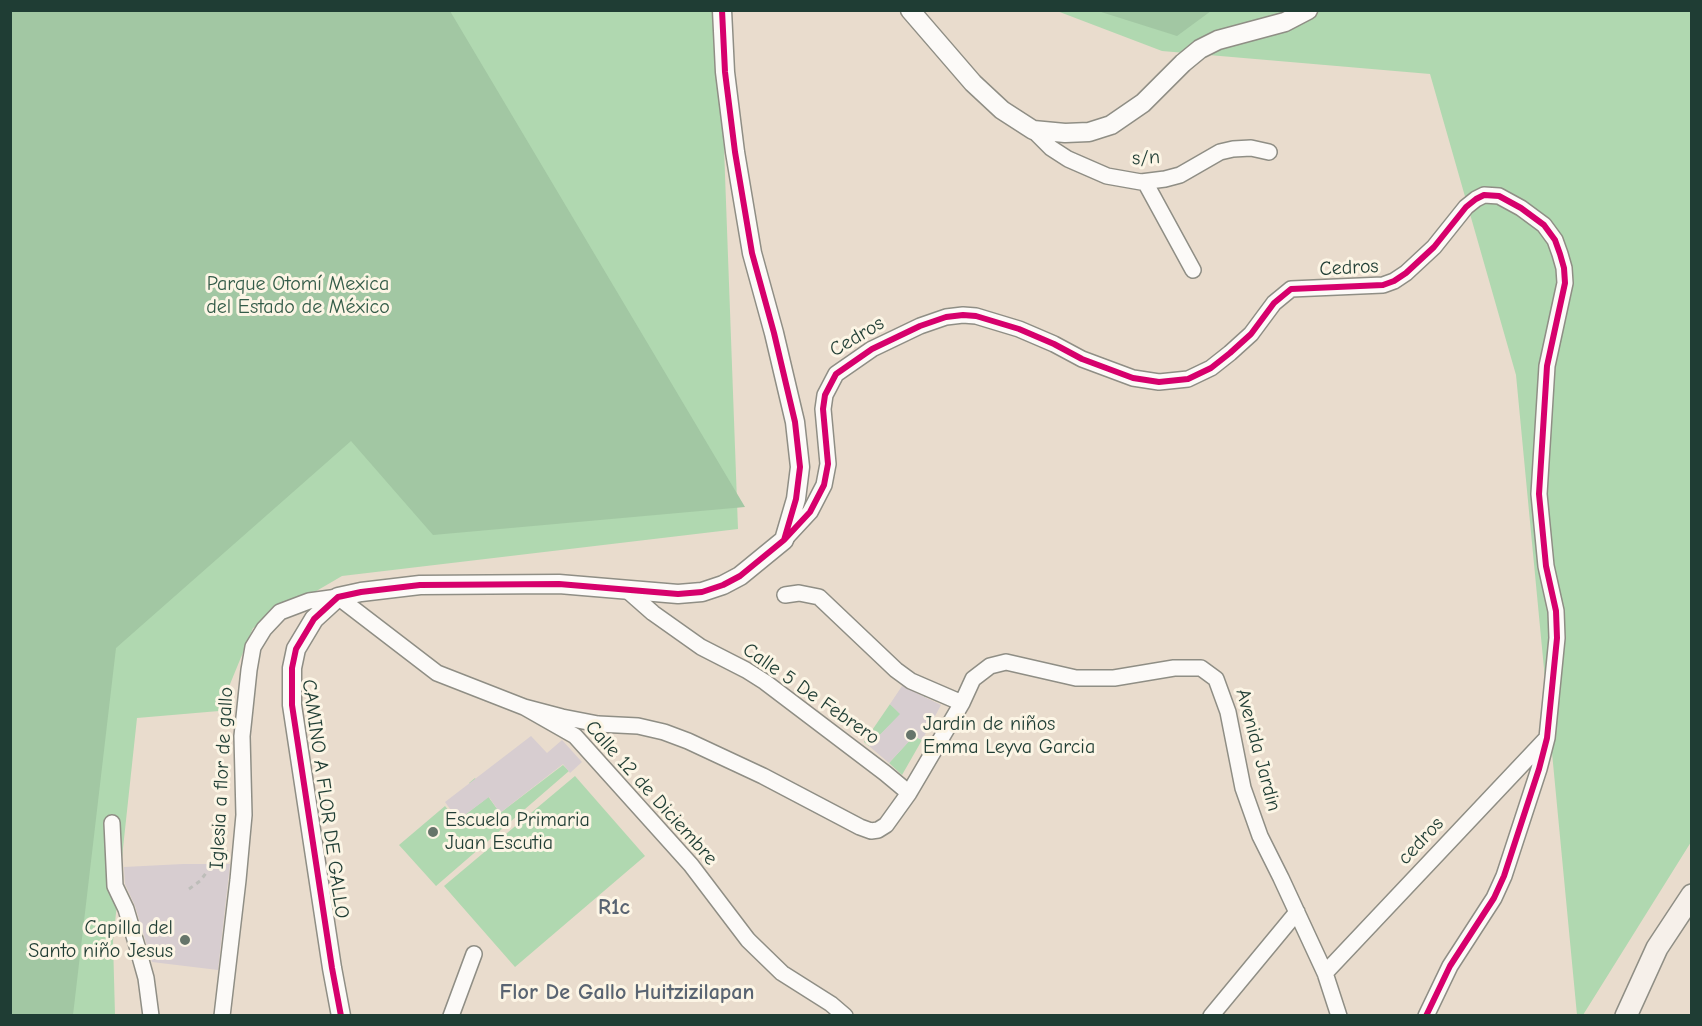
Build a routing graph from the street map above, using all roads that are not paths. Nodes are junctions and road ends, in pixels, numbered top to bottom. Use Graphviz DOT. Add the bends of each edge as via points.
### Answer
graph roads {
  1 [pos="722,10"];
  2 [pos="910,10"];
  3 [pos="1308,10"];
  4 [pos="1034,130"];
  5 [pos="1269,152"];
  6 [pos="1145,182"];
  7 [pos="1193,270"];
  8 [pos="784,540"];
  9 [pos="628,591"];
  10 [pos="785,595"];
  11 [pos="338,597"];
  12 [pos="962,703"];
  13 [pos="524,707"];
  14 [pos="1547,738"];
  15 [pos="909,793"];
  16 [pos="112,823"];
  17 [pos="1692,895"];
  18 [pos="1297,912"];
  19 [pos="474,954"];
  20 [pos="1324,973"];
  21 [pos="151,1016"];
  22 [pos="222,1016"];
  23 [pos="341,1016"];
  24 [pos="451,1016"];
  25 [pos="845,1016"];
  26 [pos="1211,1016"];
  27 [pos="1339,1016"];
  28 [pos="1426,1016"];
  29 [pos="1626,1016"];
  1 -- 8 [label="street" via="725,72 752,253 795,422 800,467"];
  2 -- 4 [label="street" via="973,83 1002,110"];
  3 -- 4 [label="street" via="1285,22 1218,40 1200,49 1143,103 1111,125 1089,132"];
  4 -- 6 [label="street, s/n" via="1051,148 1087,168 1123,180"];
  5 -- 6 [label="street, s/n" via="1251,148 1220,152 1180,175"];
  6 -- 7 [label="street"];
  8 -- 9 [label="street" via="740,576 712,589 678,594"];
  8 -- 14 [label="street, Cedros" via="810,512 824,485 828,464 823,409 829,384 836,374 872,349 946,317 976,316 1019,329 1133,378 1159,382 1188,378 1211,368 1230,353 1291,289 1383,285 1394,281 1434,247 1466,207 1484,195 1499,196 1544,225 1555,240 1564,268 1565,283 1547,366 1539,494 1544,557 1557,629"];
  9 -- 11 [label="street" via="497,583 420,585"];
  9 -- 15 [label="street, Calle 5 De Febrero" via="701,647 756,676"];
  10 -- 12 [label="street" via="819,597 896,670 911,681"];
  11 -- 13 [label="street, Calle 12 de Diciembre" via="437,673"];
  11 -- 22 [label="street, Iglesia a flor de gallo" via="309,601 280,612 254,647 242,736 244,815"];
  11 -- 23 [label="street, CAMINO A FLOR DE GALLO" via="314,619 296,649 292,705"];
  12 -- 15 [label="street, Avenida Jardin"];
  12 -- 18 [label="street, Avenida Jardin" via="979,672 1006,662 1076,678 1114,678 1191,667 1208,672 1216,679 1228,712 1244,788 1260,836"];
  13 -- 15 [label="street, Avenida Jardin" via="580,720 638,726 680,738 870,831 886,825"];
  13 -- 25 [label="street, Calle 12 de Diciembre" via="574,736 691,865 748,940 782,974"];
  14 -- 20 [label="street, cedros"];
  14 -- 28 [label="street, Cedros" via="1504,876 1450,966"];
  16 -- 21 [label="street" via="115,886 126,909 146,978"];
  17 -- 29 [label="main road" via="1657,948"];
  18 -- 20 [label="street, Avenida Jardin"];
  18 -- 26 [label="street"];
  19 -- 24 [label="street"];
  20 -- 27 [label="street, Avenida Jardin"];
}
